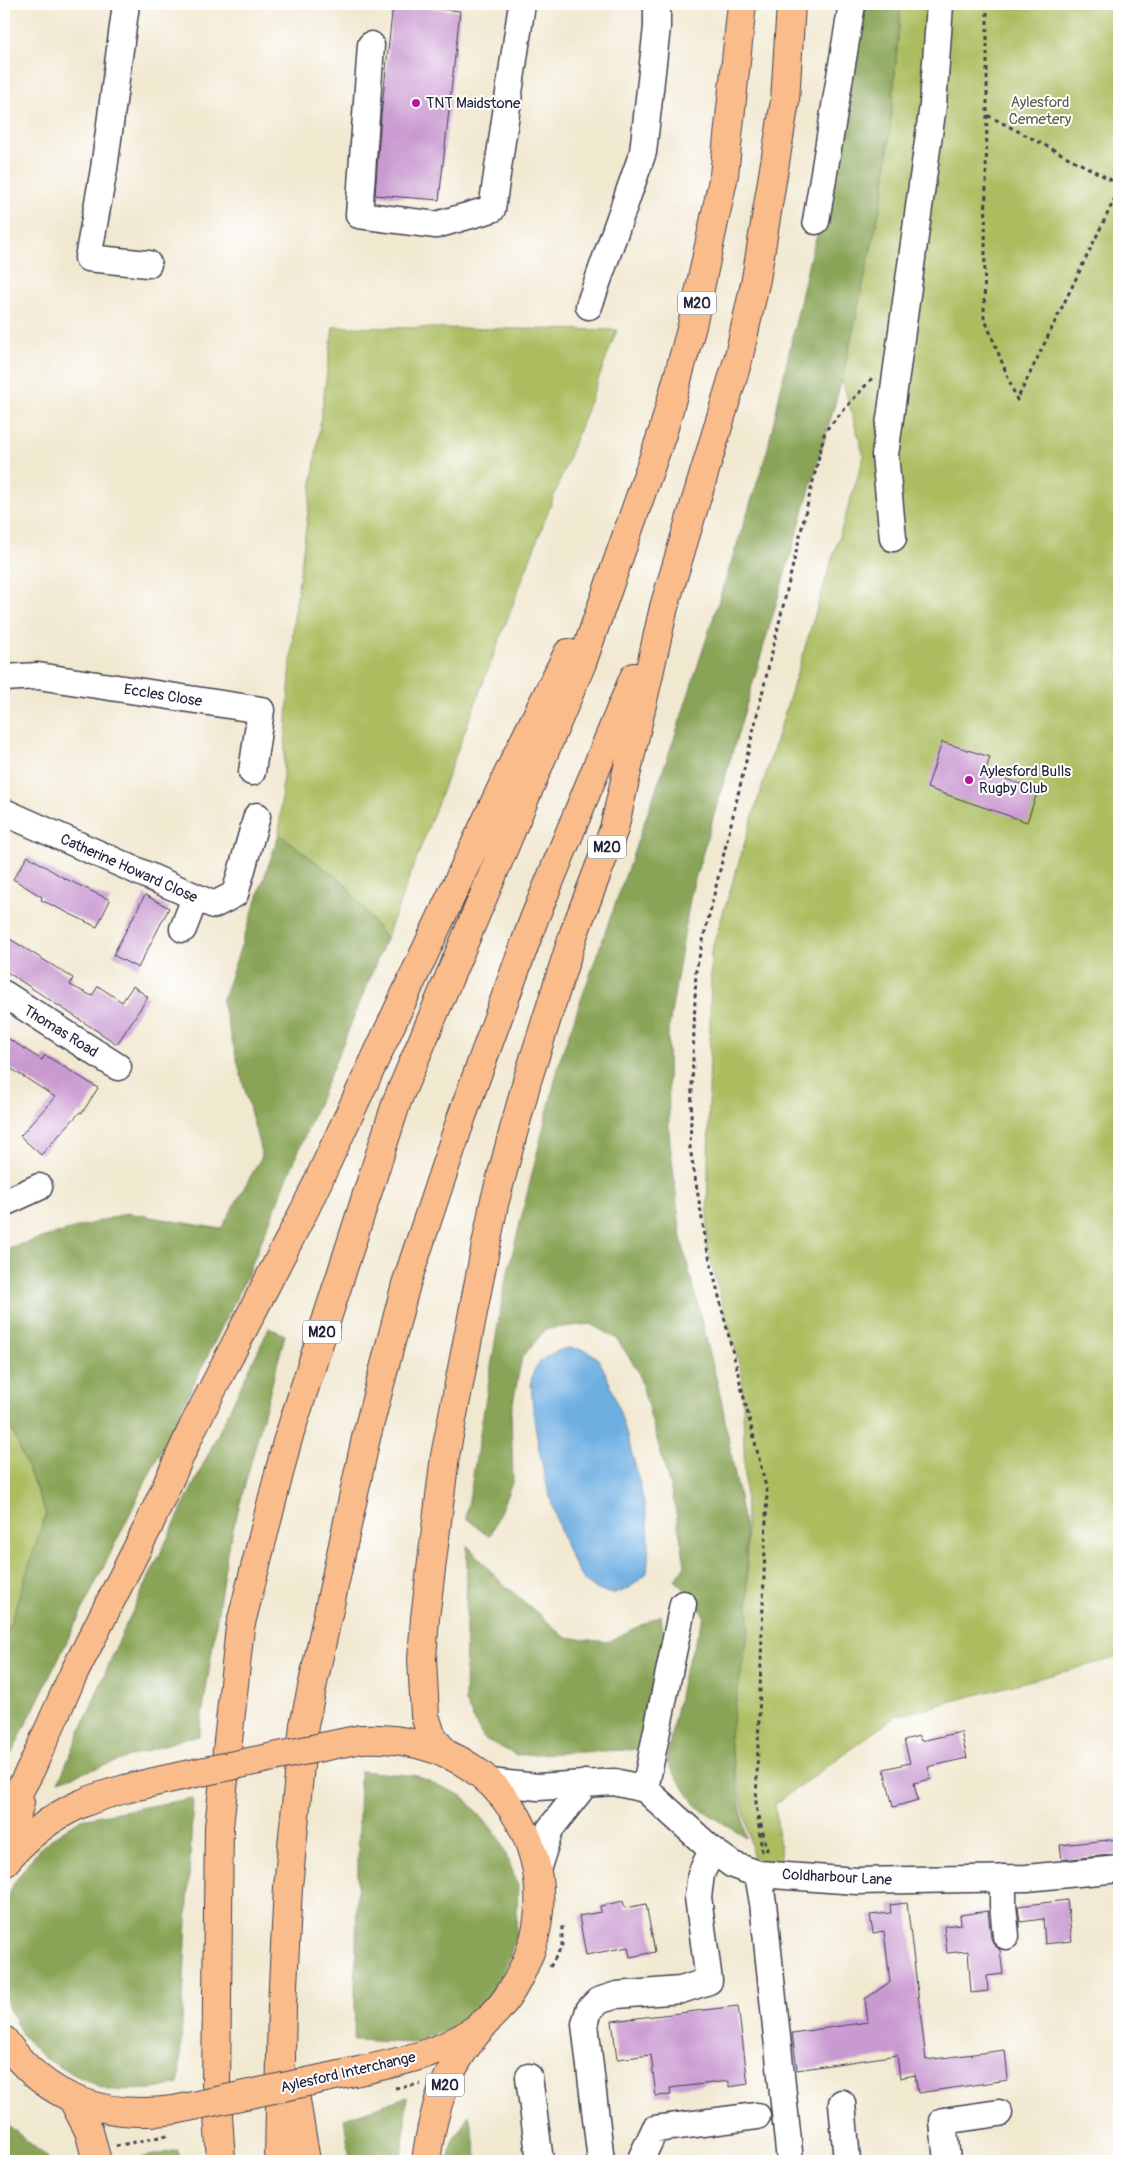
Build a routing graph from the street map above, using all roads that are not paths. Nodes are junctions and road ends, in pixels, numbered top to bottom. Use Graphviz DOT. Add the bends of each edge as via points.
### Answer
graph roads {
  1 [pos="126,4"];
  2 [pos="522,4"];
  3 [pos="657,4"];
  4 [pos="742,4"];
  5 [pos="791,4"];
  6 [pos="852,4"];
  7 [pos="940,4"];
  8 [pos="371,45"];
  9 [pos="816,221"];
  10 [pos="148,264"];
  11 [pos="589,306"];
  12 [pos="893,538"];
  13 [pos="622,546"];
  14 [pos="664,606"];
  15 [pos="4,678"];
  16 [pos="252,772"];
  17 [pos="4,812"];
  18 [pos="257,816"];
  19 [pos="195,898"];
  20 [pos="183,929"];
  21 [pos="4,994"];
  22 [pos="118,1067"];
  23 [pos="39,1187"];
  24 [pos="4,1203"];
  25 [pos="683,1604"];
  26 [pos="445,1754"];
  27 [pos="31,1769"];
  28 [pos="490,1782"];
  29 [pos="586,1783"];
  30 [pos="646,1789"];
  31 [pos="4,1819"];
  32 [pos="712,1850"];
  33 [pos="4,1851"];
  34 [pos="4,1863"];
  35 [pos="538,1867"];
  36 [pos="1119,1869"];
  37 [pos="764,1873"];
  38 [pos="1003,1878"];
  39 [pos="1006,1936"];
  40 [pos="488,2020"];
  41 [pos="282,2022"];
  42 [pos="4,2040"];
  43 [pos="4,2070"];
  44 [pos="32,2072"];
  45 [pos="529,2076"];
  46 [pos="73,2100"];
  47 [pos="842,2103"];
  48 [pos="999,2113"];
  49 [pos="757,2116"];
  50 [pos="103,2154"];
  51 [pos="221,2161"];
  52 [pos="279,2161"];
  53 [pos="306,2161"];
  54 [pos="426,2161"];
  55 [pos="540,2161"];
  56 [pos="601,2161"];
  57 [pos="640,2161"];
  58 [pos="790,2161"];
  59 [pos="847,2161"];
  60 [pos="947,2161"];
  1 -- 10 [label="street" via="104,169 88,258"];
  2 -- 8 [label="street" via="492,209 436,225 359,215"];
  3 -- 11 [label="street" via="643,152"];
  4 -- 13 [label="main road, M20" via="724,175 692,326 663,431"];
  5 -- 14 [label="main road, M20" via="785,101 756,280 738,360"];
  6 -- 9 [label="street"];
  7 -- 12 [label="street" via="933,105 885,455"];
  13 -- 27 [label="main road, M20" via="516,757 306,1207 193,1427 148,1528 73,1675"];
  13 -- 51 [label="main road, M20" via="582,663 397,1101 287,1442 240,1627 219,1827 216,2084"];
  14 -- 26 [label="main road, M20" via="614,829 574,933 530,1072 494,1204 445,1456 422,1659 425,1716 431,1734"];
  14 -- 41 [label="main road, M20" via="534,919 462,1116 406,1284 366,1438 304,1724 288,1887"];
  15 -- 16 [label="street, Eccles Close" via="38,676 260,710"];
  17 -- 19 [label="street, Catherine Howard Close"];
  18 -- 19 [label="street, Catherine Howard Close" via="235,894 214,905"];
  19 -- 20 [label="street"];
  21 -- 22 [label="street, Thomas Road"];
  23 -- 24 [label="street"];
  25 -- 30 [label="street"];
  26 -- 28 [label="main road, Aylesford Interchange"];
  26 -- 34 [label="main road, Aylesford Interchange, bridge" via="410,1741 360,1739 121,1789 66,1810 20,1844"];
  27 -- 31 [label="main road, M20"];
  27 -- 33 [label="main road, M20"];
  28 -- 29 [label="street" via="538,1787"];
  28 -- 35 [label="main road, Aylesford Interchange" via="520,1823"];
  29 -- 30 [label="street" via="614,1782"];
  29 -- 35 [label="street" via="550,1829"];
  30 -- 32 [label="street, Coldharbour Lane"];
  32 -- 37 [label="street, Coldharbour Lane" via="733,1864"];
  32 -- 56 [label="street" via="701,1874 698,1897 708,1981 681,1990 617,1995 598,2002 589,2010 585,2024"];
  35 -- 40 [label="main road, Aylesford Interchange" via="538,1929 530,1955 512,1992"];
  36 -- 38 [label="street, Coldharbour Lane"];
  37 -- 38 [label="street, Coldharbour Lane" via="857,1881"];
  37 -- 58 [label="street" via="763,1902"];
  38 -- 39 [label="street"];
  40 -- 46 [label="main road, Aylesford Interchange, bridge" via="426,2054 174,2122 150,2113 100,2109"];
  40 -- 54 [label="main road, M20" via="458,2056 448,2077 438,2103"];
  41 -- 52 [label="main road, M20"];
  41 -- 53 [label="main road, M20"];
  42 -- 44 [label="main road, Aylesford Interchange"];
  43 -- 44 [label="main road"];
  44 -- 46 [label="main road, Aylesford Interchange"];
  45 -- 55 [label="street"];
  46 -- 50 [label="main road"];
  47 -- 59 [label="street"];
  48 -- 60 [label="street" via="943,2121"];
  49 -- 57 [label="street" via="655,2128"];
}
